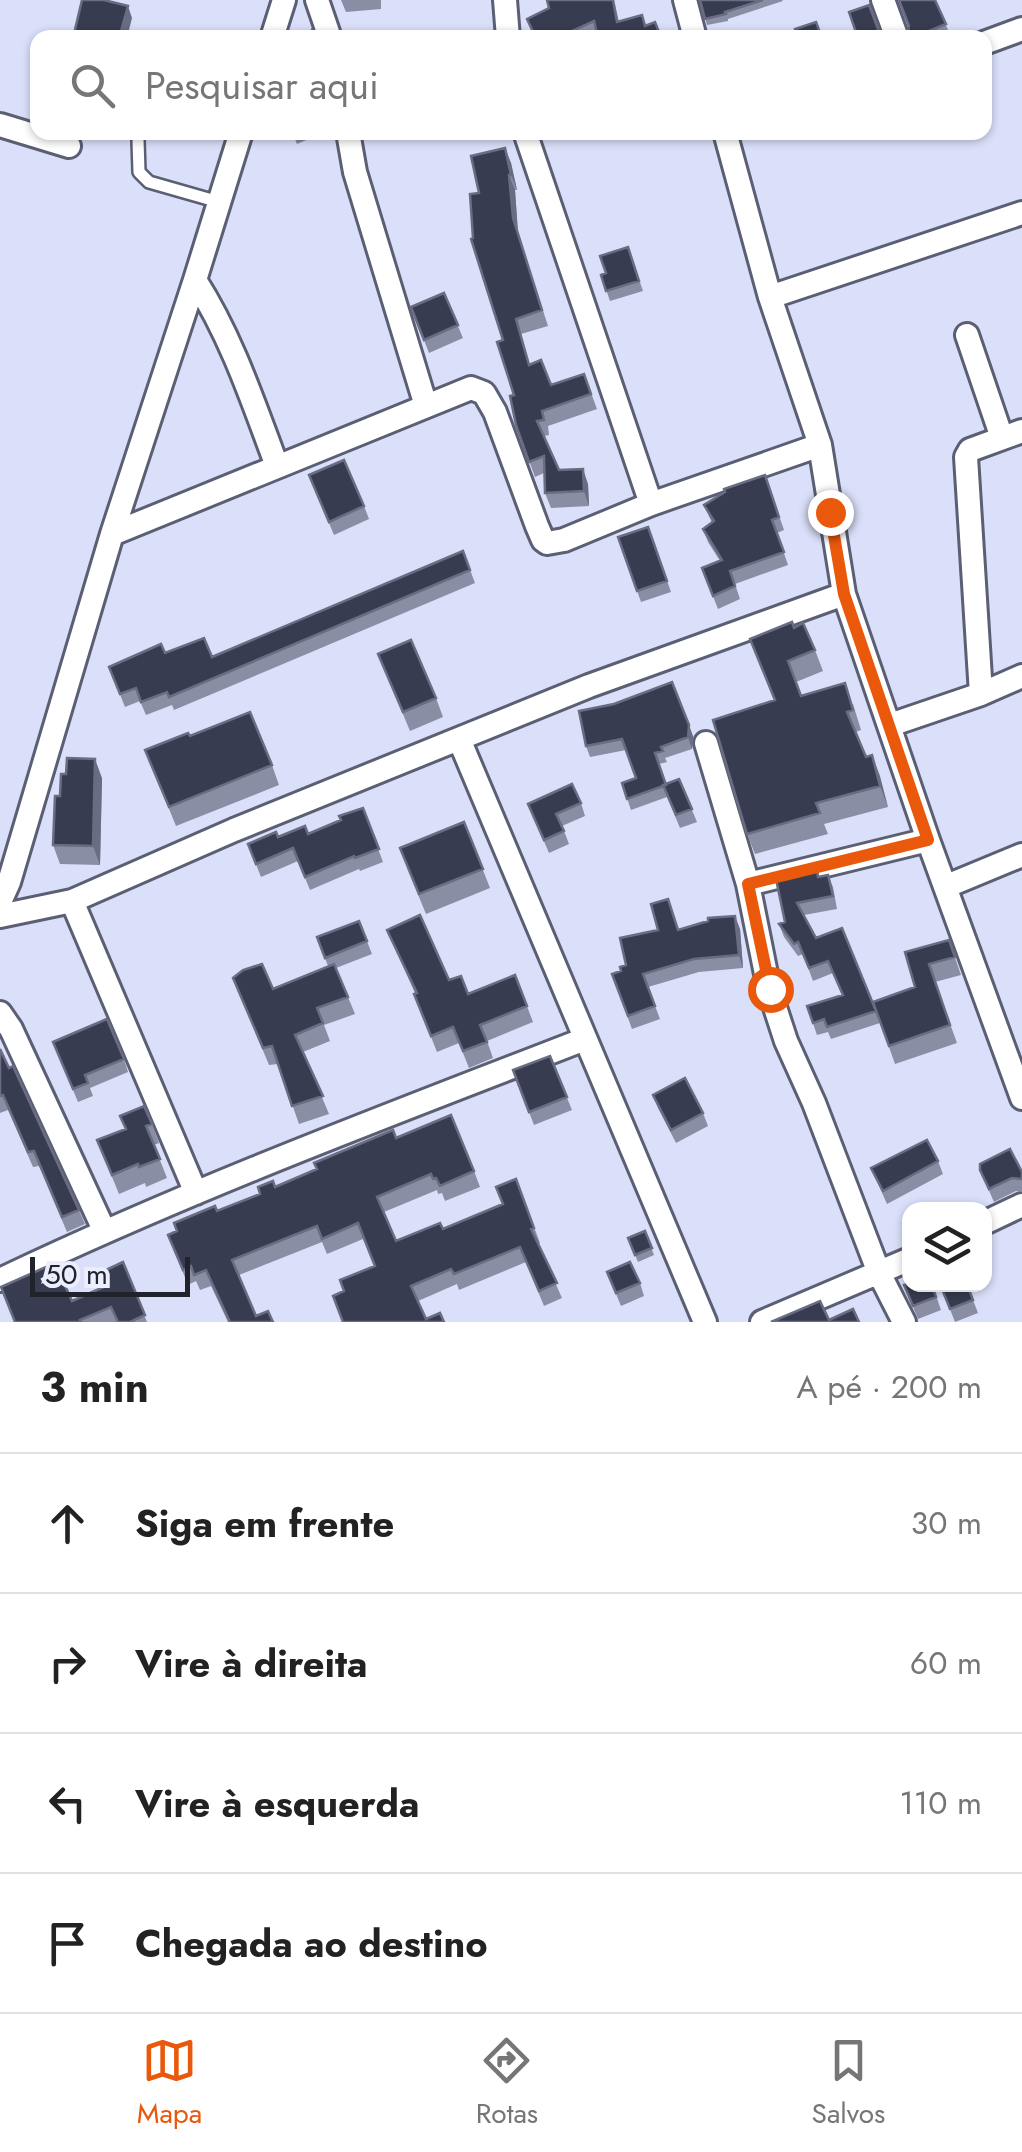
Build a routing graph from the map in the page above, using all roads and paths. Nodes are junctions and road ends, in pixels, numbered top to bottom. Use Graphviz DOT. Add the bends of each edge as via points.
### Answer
graph roads {
  1 [pos="284,0"];
  2 [pos="318,0"];
  3 [pos="506,0"];
  4 [pos="685,0"];
  5 [pos="883,0"];
  6 [pos="275,30"];
  7 [pos="328,30"];
  8 [pos="508,30"];
  9 [pos="693,30"];
  10 [pos="894,30"];
  11 [pos="1022,30"];
  12 [pos="992,40"];
  13 [pos="0,125"];
  14 [pos="30,134"];
  15 [pos="49,140"];
  16 [pos="138,140"];
  17 [pos="238,140"];
  18 [pos="349,140"];
  19 [pos="528,140"];
  20 [pos="726,140"];
  21 [pos="69,146"];
  22 [pos="219,202"];
  23 [pos="1022,213"];
  24 [pos="196,280"];
  25 [pos="770,298"];
  26 [pos="967,335"];
  27 [pos="426,406"];
  28 [pos="1012,435"];
  29 [pos="820,444"];
  30 [pos="277,466"];
  31 [pos="651,504"];
  32 [pos="112,534"];
  33 [pos="844,594"];
  34 [pos="1022,676"];
  35 [pos="981,694"];
  36 [pos="890,726"];
  37 [pos="459,738"];
  38 [pos="706,743"];
  39 [pos="928,840"];
  40 [pos="1022,855"];
  41 [pos="748,884"];
  42 [pos="947,886"];
  43 [pos="4,892"];
  44 [pos="72,901"];
  45 [pos="38,906"];
  46 [pos="0,916"];
  47 [pos="0,1014"];
  48 [pos="586,1040"];
  49 [pos="1022,1098"];
  50 [pos="196,1193"];
  51 [pos="1022,1205"];
  52 [pos="992,1219"];
  53 [pos="104,1230"];
  54 [pos="902,1263"];
  55 [pos="879,1273"];
  56 [pos="0,1280"];
  57 [pos="705,1322"];
  58 [pos="762,1322"];
  59 [pos="904,1322"];
  1 -- 6 [label="street"];
  2 -- 7 [label="street"];
  3 -- 8 [label="street"];
  4 -- 9 [label="street"];
  5 -- 10 [label="street"];
  11 -- 12 [label="street"];
  13 -- 14 [label="street"];
  15 -- 21 [label="street"];
  16 -- 22 [label="lane" via="140,172 150,182"];
  17 -- 22 [label="street"];
  18 -- 27 [label="street"];
  19 -- 31 [label="street"];
  20 -- 25 [label="street"];
  22 -- 24 [label="street"];
  23 -- 25 [label="street"];
  24 -- 30 [label="street" via="235,354"];
  24 -- 32 [label="street"];
  25 -- 29 [label="street"];
  26 -- 28 [label="street"];
  27 -- 30 [label="street"];
  27 -- 31 [label="street" via="462,390 484,392 548,543"];
  28 -- 35 [label="street" via="970,450 966,458"];
  29 -- 31 [label="street"];
  29 -- 33 [label="street"];
  30 -- 32 [label="street"];
  32 -- 43 [label="street"];
  33 -- 36 [label="street"];
  33 -- 37 [label="street"];
  34 -- 35 [label="street"];
  35 -- 36 [label="street"];
  36 -- 39 [label="street"];
  37 -- 44 [label="street"];
  37 -- 48 [label="street"];
  38 -- 41 [label="street"];
  39 -- 41 [label="street"];
  39 -- 42 [label="street"];
  40 -- 42 [label="street"];
  41 -- 55 [label="street" via="786,1041"];
  42 -- 49 [label="street"];
  43 -- 45 [label="street"];
  44 -- 45 [label="street"];
  44 -- 50 [label="street"];
  45 -- 46 [label="street"];
  47 -- 53 [label="street"];
  48 -- 50 [label="street"];
  48 -- 57 [label="street"];
  50 -- 53 [label="street"];
  51 -- 52 [label="street"];
  53 -- 56 [label="street"];
  54 -- 55 [label="street"];
  55 -- 58 [label="street"];
  55 -- 59 [label="street"];
}
